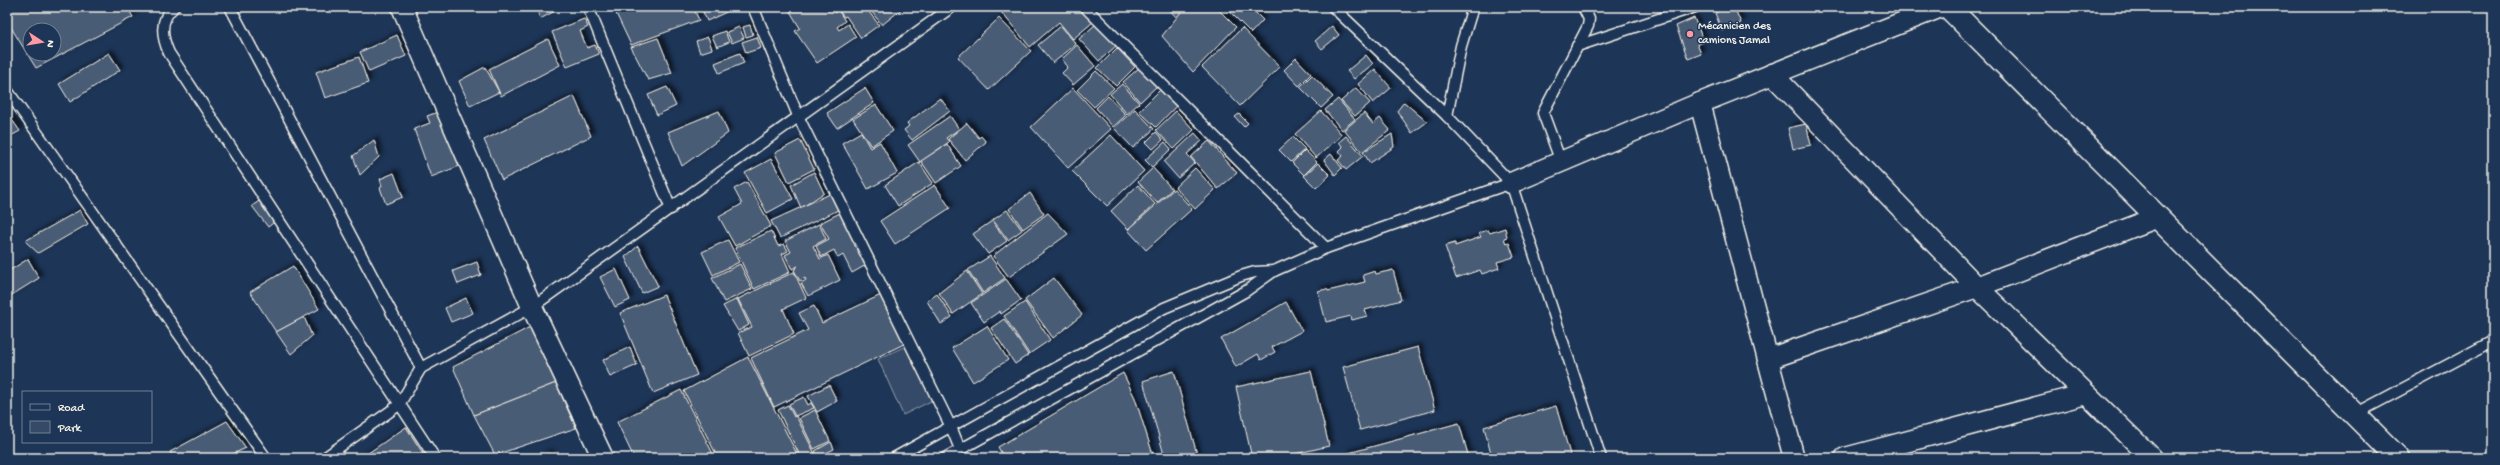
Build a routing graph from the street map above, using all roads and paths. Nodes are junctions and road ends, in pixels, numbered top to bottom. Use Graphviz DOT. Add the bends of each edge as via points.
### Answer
graph roads {
  1 [pos="174,7"];
  2 [pos="230,7"];
  3 [pos="402,7"];
  4 [pos="588,7"];
  5 [pos="753,7"];
  6 [pos="952,7"];
  7 [pos="1084,7"];
  8 [pos="1333,7"];
  9 [pos="1473,7"];
  10 [pos="1583,7"];
  11 [pos="1695,7"];
  12 [pos="1941,7"];
  13 [pos="1948,7"];
  14 [pos="1577,46"];
  15 [pos="1772,74"];
  16 [pos="7,90"];
  17 [pos="1700,103"];
  18 [pos="1447,116"];
  19 [pos="799,118"];
  20 [pos="1561,162"];
  21 [pos="1511,183"];
  22 [pos="671,209"];
  23 [pos="2158,217"];
  24 [pos="1326,248"];
  25 [pos="1274,271"];
  26 [pos="1977,287"];
  27 [pos="532,306"];
  28 [pos="2493,341"];
  29 [pos="1768,359"];
  30 [pos="421,368"];
  31 [pos="2086,394"];
  32 [pos="399,405"];
  33 [pos="2355,414"];
  34 [pos="951,427"];
  35 [pos="960,450"];
  36 [pos="2391,457"];
  37 [pos="266,458"];
  38 [pos="324,458"];
  39 [pos="435,458"];
  40 [pos="603,458"];
  41 [pos="894,458"];
  42 [pos="946,458"];
  43 [pos="1601,458"];
  44 [pos="1794,458"];
  45 [pos="1845,458"];
  46 [pos="2152,458"];
  1 -- 32 [label="lane" via="164,24 163,39 170,53"];
  2 -- 30 [label="lane"];
  3 -- 27 [label="street"];
  4 -- 22 [label="lane"];
  5 -- 19 [label="lane"];
  6 -- 19 [label="lane"];
  7 -- 24 [label="lane"];
  8 -- 18 [label="lane"];
  9 -- 18 [label="lane" via="1461,46"];
  10 -- 14 [label="lane" via="1589,19 1588,26"];
  11 -- 14 [label="lane"];
  12 -- 15 [label="street"];
  13 -- 23 [label="street"];
  14 -- 20 [label="lane" via="1543,113"];
  15 -- 17 [label="street"];
  15 -- 26 [label="street"];
  16 -- 37 [label="lane"];
  17 -- 20 [label="street"];
  17 -- 29 [label="street"];
  18 -- 21 [label="lane"];
  19 -- 22 [label="lane"];
  19 -- 34 [label="lane"];
  20 -- 21 [label="street"];
  21 -- 24 [label="lane"];
  21 -- 43 [label="lane"];
  22 -- 27 [label="lane"];
  23 -- 26 [label="street"];
  23 -- 33 [label="street"];
  24 -- 25 [label="lane"];
  25 -- 34 [label="lane" via="1241,276 1164,308"];
  25 -- 35 [label="lane" via="1246,291"];
  26 -- 29 [label="street"];
  26 -- 31 [label="street"];
  27 -- 30 [label="lane"];
  27 -- 40 [label="street"];
  28 -- 33 [label="lane"];
  29 -- 44 [label="street"];
  30 -- 32 [label="lane"];
  31 -- 45 [label="street"];
  31 -- 46 [label="street"];
  32 -- 38 [label="lane"];
  32 -- 39 [label="lane"];
  33 -- 36 [label="street"];
  34 -- 35 [label="lane"];
  34 -- 41 [label="lane"];
  35 -- 42 [label="lane"];
}
